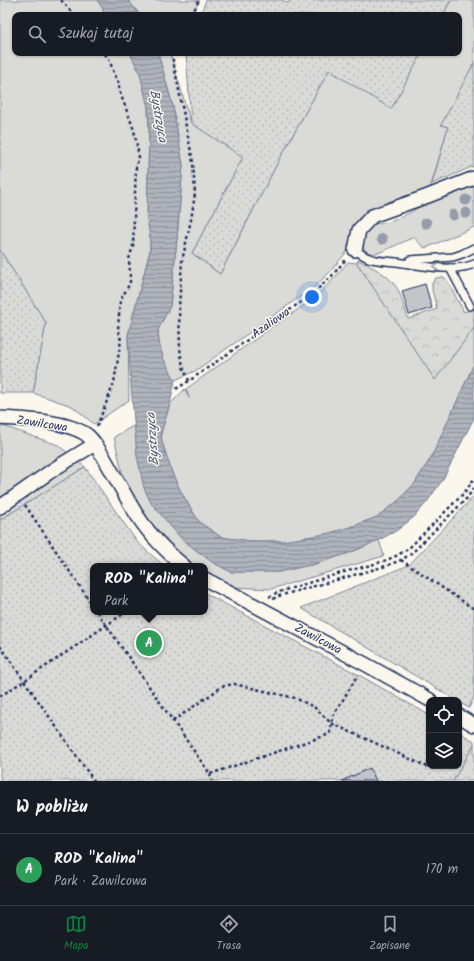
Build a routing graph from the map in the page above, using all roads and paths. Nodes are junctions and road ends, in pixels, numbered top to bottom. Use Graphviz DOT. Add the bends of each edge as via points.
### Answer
graph roads {
  1 [pos="61,0"];
  2 [pos="199,0"];
  3 [pos="71,12"];
  4 [pos="193,12"];
  5 [pos="106,56"];
  6 [pos="172,56"];
  7 [pos="474,178"];
  8 [pos="474,248"];
  9 [pos="355,250"];
  10 [pos="394,262"];
  11 [pos="474,264"];
  12 [pos="450,268"];
  13 [pos="470,306"];
  14 [pos="189,381"];
  15 [pos="176,389"];
  16 [pos="0,418"];
  17 [pos="93,442"];
  18 [pos="474,479"];
  19 [pos="474,488"];
  20 [pos="18,495"];
  21 [pos="0,507"];
  22 [pos="401,560"];
  23 [pos="180,563"];
  24 [pos="208,581"];
  25 [pos="90,602"];
  26 [pos="255,605"];
  27 [pos="474,609"];
  28 [pos="267,613"];
  29 [pos="99,615"];
  30 [pos="121,615"];
  31 [pos="106,625"];
  32 [pos="0,646"];
  33 [pos="365,664"];
  34 [pos="24,681"];
  35 [pos="0,696"];
  36 [pos="426,698"];
  37 [pos="462,718"];
  38 [pos="173,721"];
  39 [pos="331,723"];
  40 [pos="474,725"];
  41 [pos="426,766"];
  42 [pos="210,774"];
  43 [pos="94,781"];
  44 [pos="212,781"];
  1 -- 3 [label="path"];
  2 -- 4 [label="path"];
  5 -- 17 [label="path" via="134,130 139,157 136,166 133,246 129,259 130,283 120,301 118,330 121,340 118,360 114,383"];
  6 -- 14 [label="path" via="193,162 196,194 182,261 179,307 180,349"];
  7 -- 9 [label="street" via="372,216 359,230"];
  8 -- 10 [label="lane" via="453,257"];
  9 -- 10 [label="lane" via="371,259"];
  9 -- 14 [label="path, Azaliowa" via="311,295"];
  12 -- 10 [label="lane, one-way"];
  11 -- 12 [label="lane"];
  12 -- 13 [label="lane"];
  14 -- 15 [label="path, Azaliowa"];
  16 -- 17 [label="street, Zawilcowa" via="64,425 85,434"];
  17 -- 20 [label="street"];
  17 -- 23 [label="street, Zawilcowa" via="147,530"];
  18 -- 26 [label="path" via="464,493 400,554 382,562 276,593"];
  19 -- 22 [label="path" via="411,554"];
  20 -- 21 [label="street"];
  20 -- 25 [label="path"];
  22 -- 27 [label="path"];
  22 -- 28 [label="path" via="279,596 269,601"];
  24 -- 26 [label="street, Zawilcowa"];
  26 -- 28 [label="street, Zawilcowa"];
  28 -- 33 [label="street, Zawilcowa"];
  29 -- 31 [label="path"];
  30 -- 31 [label="path"];
  31 -- 34 [label="path"];
  31 -- 38 [label="path"];
  32 -- 34 [label="path"];
  33 -- 36 [label="street, Zawilcowa"];
  33 -- 39 [label="path"];
  34 -- 35 [label="path"];
  34 -- 43 [label="path"];
  37 -- 40 [label="street"];
  38 -- 39 [label="path" via="223,686 234,684 295,698 314,707"];
  38 -- 42 [label="path"];
  39 -- 41 [label="path"];
  39 -- 42 [label="path" via="330,734"];
  42 -- 44 [label="path"];
}
